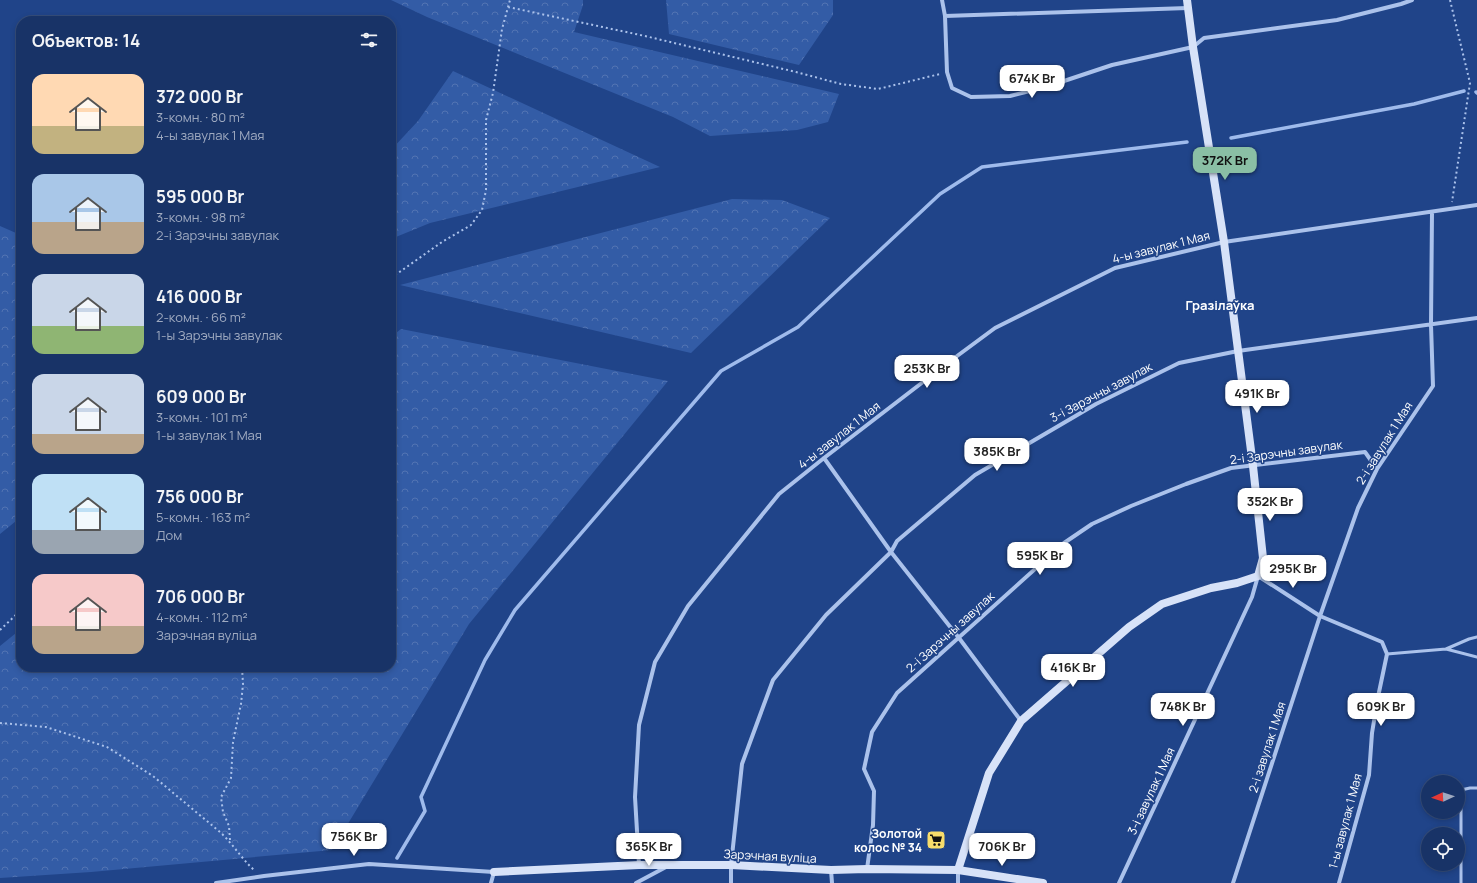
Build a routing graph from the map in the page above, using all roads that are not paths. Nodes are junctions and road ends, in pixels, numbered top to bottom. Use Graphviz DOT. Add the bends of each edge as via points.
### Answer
graph roads {
  1 [pos="942,0"];
  2 [pos="1412,0"];
  3 [pos="1187,4"];
  4 [pos="945,16"];
  5 [pos="1193,48"];
  6 [pos="1477,205"];
  7 [pos="1432,212"];
  8 [pos="1224,242"];
  9 [pos="1477,318"];
  10 [pos="1431,325"];
  11 [pos="1238,350"];
  12 [pos="824,458"];
  13 [pos="1253,466"];
  14 [pos="1377,469"];
  15 [pos="891,552"];
  16 [pos="1258,576"];
  17 [pos="1320,616"];
  18 [pos="1477,637"];
  19 [pos="959,638"];
  20 [pos="1446,650"];
  21 [pos="1387,654"];
  22 [pos="1477,657"];
  23 [pos="1021,721"];
  24 [pos="1477,788"];
  25 [pos="639,865"];
  26 [pos="670,865"];
  27 [pos="731,865"];
  28 [pos="867,869"];
  29 [pos="831,870"];
  30 [pos="958,870"];
  31 [pos="494,872"];
  32 [pos="216,883"];
  33 [pos="491,883"];
  34 [pos="636,883"];
  35 [pos="731,883"];
  36 [pos="832,883"];
  37 [pos="958,883"];
  38 [pos="1043,883"];
  39 [pos="1119,883"];
  40 [pos="1233,883"];
  41 [pos="1339,883"];
  42 [pos="1461,883"];
  1 -- 4 [label="street"];
  2 -- 5 [label="street" via="1337,20 1204,38"];
  3 -- 4 [label="street"];
  3 -- 5 [label="street"];
  4 -- 5 [label="street" via="947,72 952,88 971,97 1010,96 1112,65"];
  5 -- 8 [label="street"];
  6 -- 7 [label="street, 4-ы завулак 1 Мая"];
  7 -- 8 [label="street, 4-ы завулак 1 Мая"];
  7 -- 10 [label="street, 2-і завулак 1 Мая"];
  8 -- 11 [label="street"];
  8 -- 12 [label="street, 4-ы завулак 1 Мая" via="1115,268 995,328"];
  9 -- 10 [label="street, 3-і Зарэчны завулак"];
  10 -- 11 [label="street, 3-і Зарэчны завулак"];
  10 -- 14 [label="street, 2-і завулак 1 Мая" via="1433,386"];
  11 -- 13 [label="street"];
  11 -- 15 [label="street, 3-і Зарэчны завулак" via="1179,362 1096,404 975,475 897,542"];
  12 -- 15 [label="street"];
  12 -- 25 [label="street, 4-ы завулак 1 Мая" via="779,494 688,606 655,662 638,725 635,798"];
  13 -- 14 [label="street, 2-і Зарэчны завулак" via="1365,452"];
  13 -- 16 [label="street" via="1263,558"];
  13 -- 19 [label="street, 2-і Зарэчны завулак" via="1231,468 1186,484 1092,524 1064,543"];
  14 -- 17 [label="street, 2-і завулак 1 Мая" via="1358,508"];
  15 -- 19 [label="street"];
  15 -- 27 [label="street, 3-і Зарэчны завулак" via="826,614 773,680 742,764"];
  16 -- 17 [label="street"];
  16 -- 23 [label="street" via="1238,584 1211,588 1162,604 1129,627"];
  16 -- 39 [label="street, 3-і завулак 1 Мая" via="1252,597"];
  17 -- 21 [label="street" via="1382,642"];
  17 -- 40 [label="street, 2-і завулак 1 Мая"];
  18 -- 20 [label="lane"];
  19 -- 23 [label="street"];
  19 -- 28 [label="street, 2-і Зарэчны завулак" via="897,693 872,732 864,769 874,791 873,825"];
  20 -- 21 [label="lane"];
  20 -- 22 [label="lane"];
  21 -- 41 [label="street, 1-ы завулак 1 Мая" via="1372,733 1369,775"];
  23 -- 30 [label="street" via="989,773"];
  24 -- 42 [label="lane" via="1461,790"];
  25 -- 26 [label="street, Зарэчная вуліца"];
  25 -- 31 [label="street, Зарэчная вуліца"];
  26 -- 27 [label="street, Зарэчная вуліца"];
  26 -- 34 [label="street"];
  27 -- 29 [label="street, Зарэчная вуліца"];
  27 -- 35 [label="street, 3-і Зарэчны завулак"];
  28 -- 29 [label="street, Зарэчная вуліца"];
  28 -- 30 [label="street, Зарэчная вуліца"];
  29 -- 36 [label="street"];
  30 -- 37 [label="street"];
  30 -- 38 [label="street, Зарэчная вуліца"];
  31 -- 32 [label="street" via="369,864"];
  31 -- 33 [label="street"];
}
